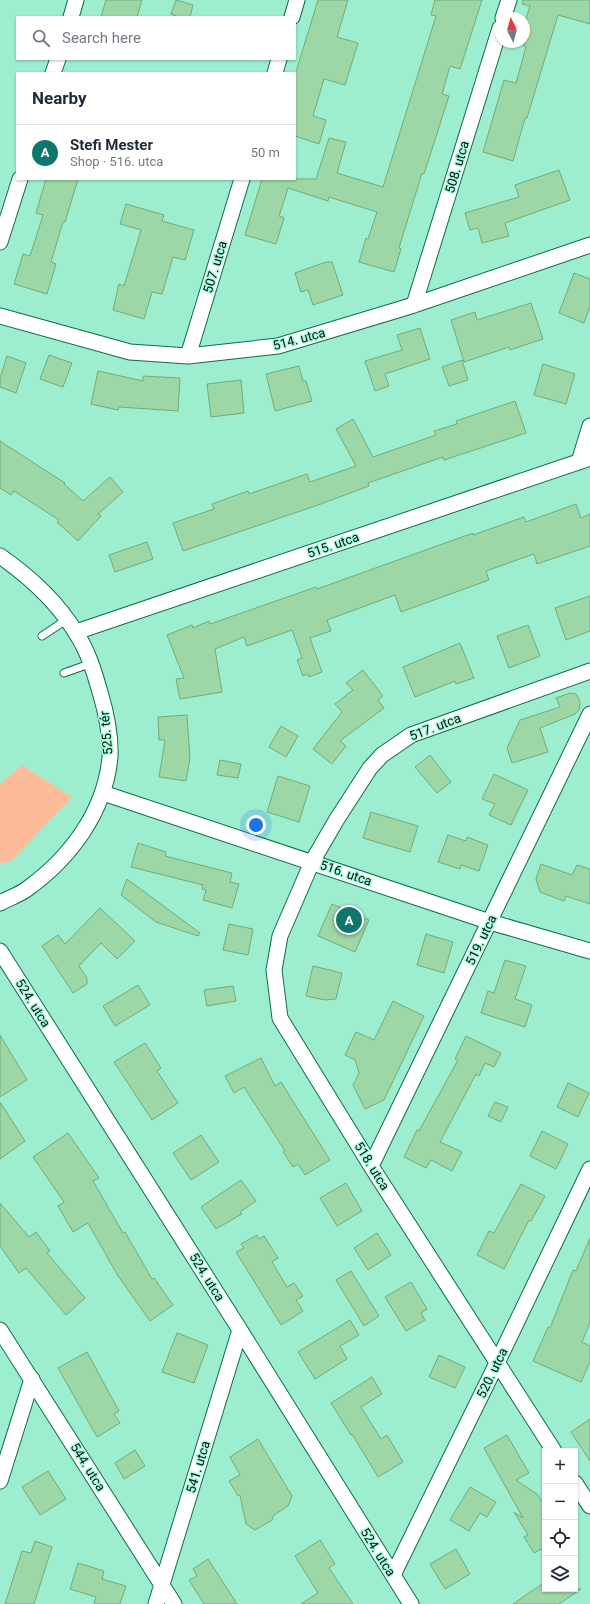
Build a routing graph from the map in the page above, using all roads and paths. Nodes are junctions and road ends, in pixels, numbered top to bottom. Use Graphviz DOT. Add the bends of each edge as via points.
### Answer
graph roads {
  1 [pos="76,0"];
  2 [pos="297,0"];
  3 [pos="509,0"];
  4 [pos="505,12"];
  5 [pos="71,16"];
  6 [pos="292,16"];
  7 [pos="494,47"];
  8 [pos="58,60"];
  9 [pos="279,60"];
  10 [pos="53,72"];
  11 [pos="275,72"];
  12 [pos="20,180"];
  13 [pos="242,180"];
  14 [pos="0,242"];
  15 [pos="590,245"];
  16 [pos="414,306"];
  17 [pos="0,316"];
  18 [pos="188,356"];
  19 [pos="590,426"];
  20 [pos="585,460"];
  21 [pos="0,556"];
  22 [pos="66,620"];
  23 [pos="76,632"];
  24 [pos="42,636"];
  25 [pos="92,663"];
  26 [pos="590,671"];
  27 [pos="64,673"];
  28 [pos="590,714"];
  29 [pos="103,793"];
  30 [pos="312,862"];
  31 [pos="0,903"];
  32 [pos="490,922"];
  33 [pos="0,951"];
  34 [pos="590,951"];
  35 [pos="371,1166"];
  36 [pos="590,1169"];
  37 [pos="0,1330"];
  38 [pos="240,1330"];
  39 [pos="497,1363"];
  40 [pos="32,1379"];
  41 [pos="552,1448"];
  42 [pos="0,1481"];
  43 [pos="576,1484"];
  44 [pos="590,1506"];
  45 [pos="393,1575"];
  46 [pos="162,1585"];
  47 [pos="156,1604"];
  48 [pos="174,1604"];
  49 [pos="411,1604"];
  1 -- 5 [label="street"];
  2 -- 6 [label="street"];
  3 -- 4 [label="street"];
  7 -- 16 [label="street, 508. utca"];
  8 -- 10 [label="street"];
  9 -- 11 [label="street"];
  12 -- 14 [label="street"];
  13 -- 18 [label="street, 507. utca"];
  15 -- 16 [label="street, 514. utca"];
  16 -- 18 [label="street, 514. utca" via="278,346"];
  17 -- 18 [label="street, 514. utca" via="130,352"];
  19 -- 20 [label="street"];
  20 -- 23 [label="street, 515. utca"];
  21 -- 22 [label="street, 525. tér" via="48,595"];
  22 -- 23 [label="street, 525. tér"];
  22 -- 24 [label="lane"];
  23 -- 25 [label="street, 525. tér"];
  25 -- 27 [label="lane"];
  25 -- 29 [label="street, 525. tér" via="107,715 110,757"];
  26 -- 30 [label="street, 517. utca" via="411,735 396,744 370,768"];
  28 -- 32 [label="street, 519. utca"];
  29 -- 30 [label="street, 516. utca"];
  29 -- 31 [label="street, 525. tér" via="82,836 58,864 26,890"];
  30 -- 32 [label="street, 516. utca"];
  30 -- 35 [label="street, 518. utca" via="280,936 274,970 280,1018"];
  32 -- 34 [label="street, 516. utca"];
  32 -- 35 [label="street, 519. utca"];
  33 -- 38 [label="street, 524. utca"];
  35 -- 39 [label="street, 518. utca"];
  36 -- 39 [label="street, 520. utca"];
  37 -- 40 [label="street, 544. utca"];
  38 -- 45 [label="street, 524. utca"];
  38 -- 46 [label="street, 541. utca"];
  39 -- 41 [label="street, 518. utca"];
  39 -- 45 [label="street, 520. utca"];
  40 -- 42 [label="street"];
  40 -- 46 [label="street, 544. utca"];
  43 -- 44 [label="street"];
  45 -- 49 [label="street, 524. utca"];
  46 -- 47 [label="street, 541. utca"];
  46 -- 48 [label="street, 544. utca"];
}
